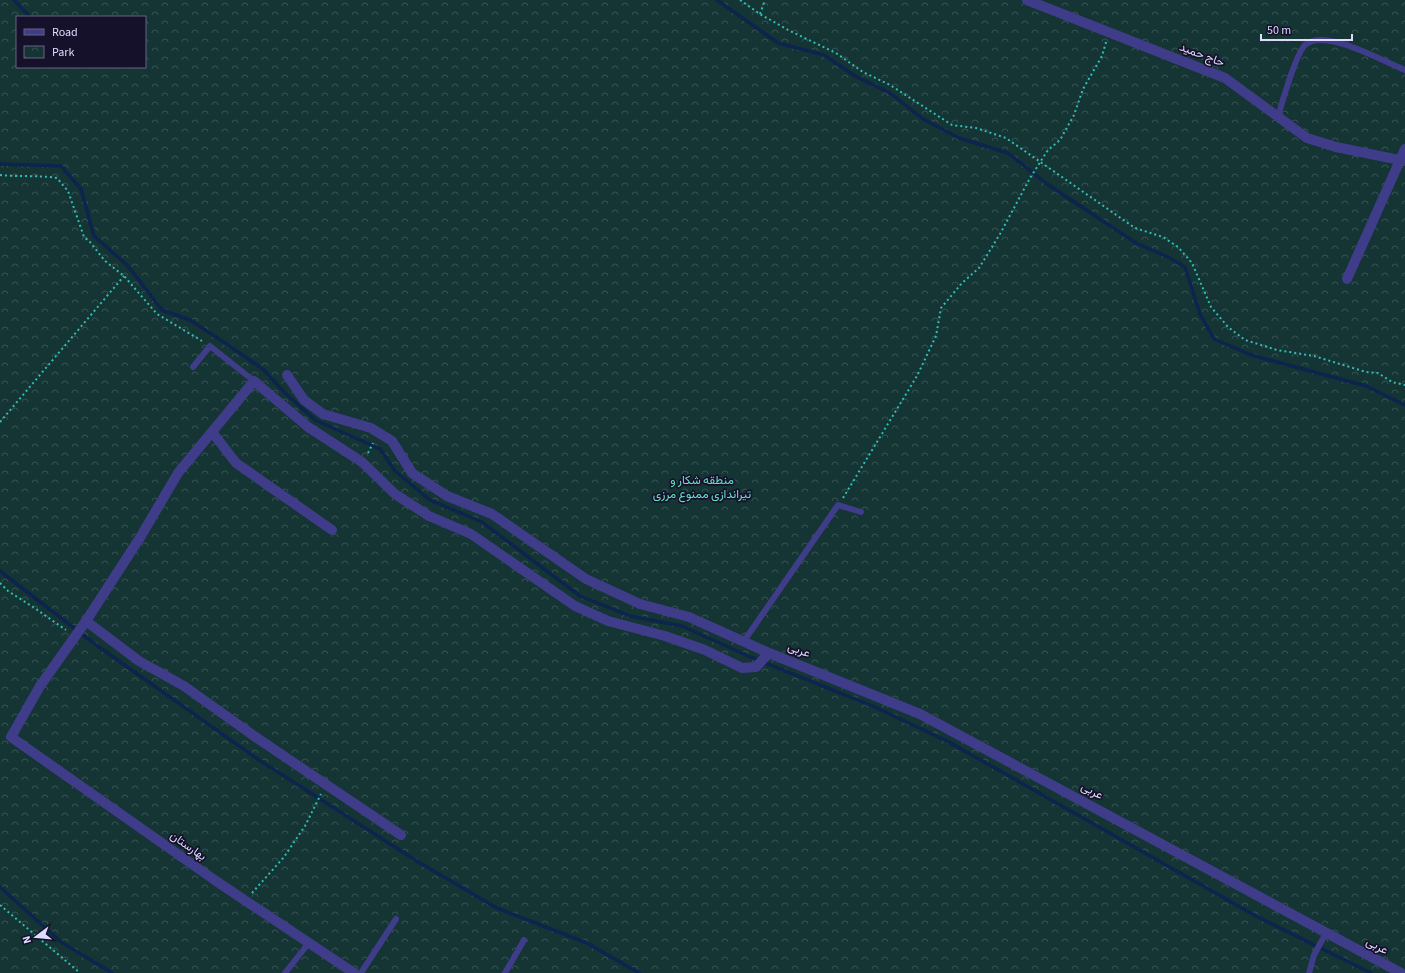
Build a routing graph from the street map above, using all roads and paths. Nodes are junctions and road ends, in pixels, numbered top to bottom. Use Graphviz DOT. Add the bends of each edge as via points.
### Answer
graph roads {
  1 [pos="740,0"];
  2 [pos="765,0"];
  3 [pos="1027,0"];
  4 [pos="760,14"];
  5 [pos="1109,33"];
  6 [pos="1405,70"];
  7 [pos="1278,117"];
  8 [pos="1405,149"];
  9 [pos="1403,160"];
  10 [pos="1040,162"];
  11 [pos="0,175"];
  12 [pos="124,276"];
  13 [pos="1347,279"];
  14 [pos="210,346"];
  15 [pos="193,367"];
  16 [pos="287,375"];
  17 [pos="254,381"];
  18 [pos="1405,385"];
  19 [pos="0,422"];
  20 [pos="212,432"];
  21 [pos="376,439"];
  22 [pos="368,453"];
  23 [pos="838,505"];
  24 [pos="861,512"];
  25 [pos="332,530"];
  26 [pos="0,584"];
  27 [pos="84,623"];
  28 [pos="744,641"];
  29 [pos="71,643"];
  30 [pos="767,655"];
  31 [pos="322,792"];
  32 [pos="401,835"];
  33 [pos="245,901"];
  34 [pos="0,905"];
  35 [pos="396,919"];
  36 [pos="1324,936"];
  37 [pos="524,940"];
  38 [pos="308,944"];
  39 [pos="80,973"];
  40 [pos="285,973"];
  41 [pos="354,973"];
  42 [pos="361,973"];
  43 [pos="505,973"];
  44 [pos="1309,973"];
  45 [pos="1401,973"];
  1 -- 4 [label="path"];
  2 -- 4 [label="path"];
  3 -- 5 [label="street, حاج حمید"];
  4 -- 10 [label="path" via="836,53 952,125 976,128 1006,138"];
  5 -- 7 [label="street, حاج حمید" via="1225,78"];
  5 -- 10 [label="path" via="1102,56 1083,89 1074,115 1060,140 1048,150"];
  6 -- 7 [label="lane" via="1349,46 1326,39 1312,40 1304,46"];
  7 -- 9 [label="street, حاج حمید" via="1307,138 1336,147"];
  8 -- 9 [label="street"];
  9 -- 13 [label="street"];
  10 -- 18 [label="path" via="1135,228 1163,237 1178,248 1192,263 1211,307 1228,327 1245,340 1378,373 1392,382"];
  10 -- 23 [label="path" via="979,268 941,308 936,336 917,376"];
  11 -- 12 [label="path" via="57,178 68,191 84,237 105,261"];
  12 -- 14 [label="path" via="157,314"];
  12 -- 19 [label="path"];
  14 -- 15 [label="lane"];
  14 -- 17 [label="lane"];
  16 -- 28 [label="street, عربی" via="304,400 323,414 375,431 392,441 412,473 447,496 492,514 586,579 640,604 689,617"];
  17 -- 20 [label="street"];
  17 -- 30 [label="street" via="308,427 362,462 394,494 429,516 471,534 575,606 608,621 666,636 705,650 742,668 756,667"];
  20 -- 25 [label="street" via="236,463"];
  20 -- 27 [label="street" via="178,473 141,536"];
  21 -- 22 [label="path"];
  23 -- 24 [label="lane"];
  23 -- 28 [label="lane"];
  26 -- 29 [label="path" via="66,630"];
  27 -- 29 [label="street"];
  27 -- 32 [label="street" via="139,661 184,686"];
  28 -- 30 [label="street, عربی"];
  29 -- 33 [label="street, بهارستان" via="40,686 11,737"];
  30 -- 36 [label="street, عربی" via="920,714"];
  31 -- 33 [label="path" via="305,826 284,857"];
  33 -- 38 [label="street, بهارستان"];
  34 -- 39 [label="path"];
  35 -- 42 [label="lane"];
  36 -- 44 [label="lane" via="1314,955"];
  36 -- 45 [label="street, عربی"];
  37 -- 43 [label="lane"];
  38 -- 40 [label="lane"];
  38 -- 41 [label="street, بهارستان"];
}
